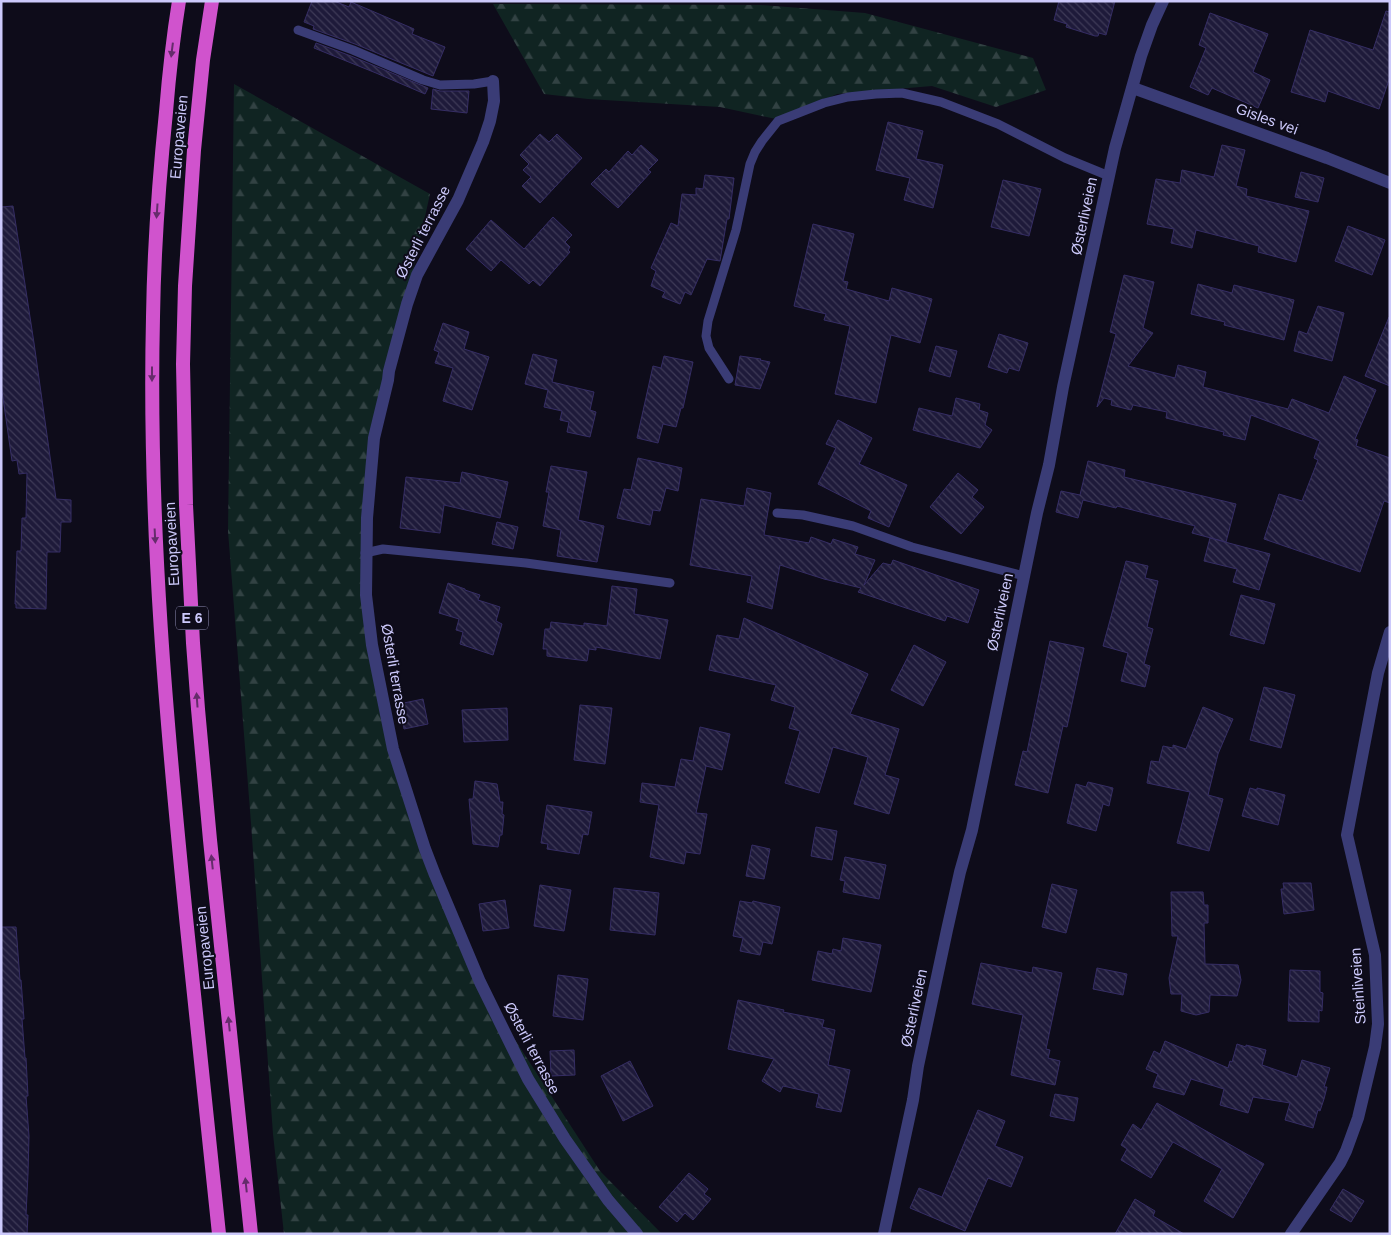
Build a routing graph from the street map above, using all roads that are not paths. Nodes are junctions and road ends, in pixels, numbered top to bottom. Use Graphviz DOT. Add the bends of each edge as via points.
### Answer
graph roads {
  1 [pos="179,1"];
  2 [pos="212,1"];
  3 [pos="1163,1"];
  4 [pos="298,30"];
  5 [pos="493,81"];
  6 [pos="1133,88"];
  7 [pos="1109,176"];
  8 [pos="1390,183"];
  9 [pos="729,379"];
  10 [pos="777,513"];
  11 [pos="365,553"];
  12 [pos="1024,576"];
  13 [pos="670,583"];
  14 [pos="1390,632"];
  15 [pos="219,1234"];
  16 [pos="251,1234"];
  17 [pos="637,1234"];
  18 [pos="884,1234"];
  19 [pos="1291,1234"];
  1 -- 15 [label="highway, Europaveien / E 6, one-way" via="170,64 156,235 152,355 154,506 172,775"];
  16 -- 2 [label="highway, Europaveien / E 6, one-way" via="198,709 186,505 185,286 194,150"];
  3 -- 6 [label="street, Østerliveien" via="1152,25"];
  4 -- 5 [label="lane" via="440,85"];
  5 -- 11 [label="street, Østerli terrasse" via="494,101 483,142 458,200 417,275 391,361 374,438"];
  6 -- 7 [label="street, Østerliveien"];
  6 -- 8 [label="street, Gisles vei"];
  7 -- 9 [label="lane" via="998,124 941,102 902,94 876,94 824,102 778,121 750,164 736,230 708,321 706,336 709,348"];
  7 -- 12 [label="street, Østerliveien"];
  10 -- 12 [label="lane" via="853,526 912,546"];
  11 -- 13 [label="lane" via="383,549 526,563"];
  11 -- 17 [label="street, Østerli terrasse" via="372,645 393,749 435,875 480,982 528,1079 565,1139 608,1200"];
  12 -- 18 [label="street, Østerliveien"];
  14 -- 19 [label="street, Steinliveien" via="1377,681 1347,835 1375,955 1378,1024 1375,1047 1358,1118 1346,1151"];
}
